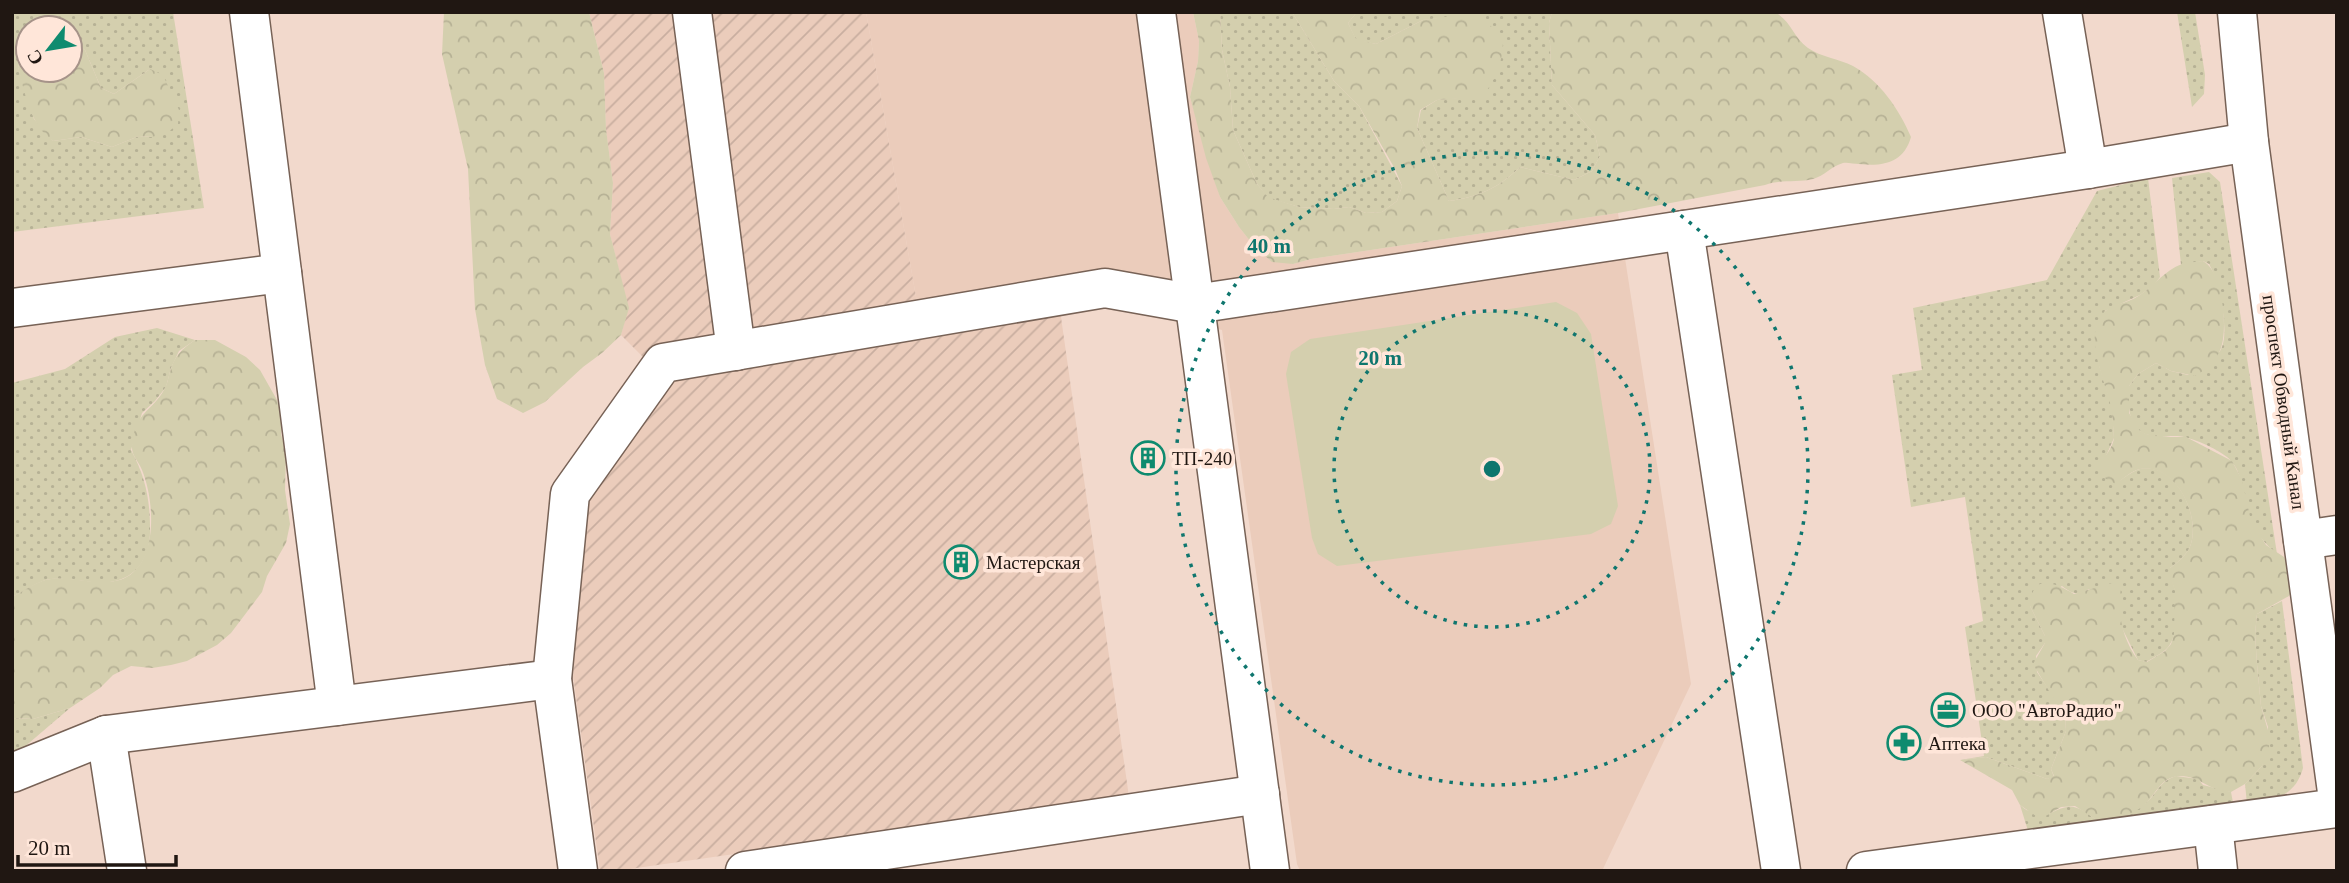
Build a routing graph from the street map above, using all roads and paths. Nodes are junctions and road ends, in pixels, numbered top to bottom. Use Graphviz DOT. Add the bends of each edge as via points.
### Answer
graph roads {
  1 [pos="249,12"];
  2 [pos="692,12"];
  3 [pos="1156,12"];
  4 [pos="2062,12"];
  5 [pos="2237,12"];
  6 [pos="2249,142"];
  7 [pos="2088,169"];
  8 [pos="1684,230"];
  9 [pos="282,273"];
  10 [pos="1195,304"];
  11 [pos="12,308"];
  12 [pos="736,351"];
  13 [pos="2320,538"];
  14 [pos="552,680"];
  15 [pos="337,706"];
  16 [pos="106,735"];
  17 [pos="12,773"];
  18 [pos="2337,792"];
  19 [pos="1260,794"];
  20 [pos="2337,808"];
  21 [pos="2213,825"];
  22 [pos="127,871"];
  23 [pos="578,871"];
  24 [pos="745,871"];
  25 [pos="1270,871"];
  26 [pos="1781,871"];
  27 [pos="1866,871"];
  28 [pos="2218,871"];
  1 -- 9 [label="main road"];
  2 -- 12 [label="main road"];
  3 -- 10 [label="main road"];
  4 -- 7 [label="main road"];
  5 -- 6 [label="main road, проспект Обводный Канал"];
  6 -- 7 [label="main road"];
  6 -- 13 [label="main road, проспект Обводный Канал"];
  7 -- 8 [label="main road"];
  8 -- 10 [label="main road"];
  8 -- 26 [label="main road"];
  9 -- 11 [label="main road"];
  9 -- 15 [label="main road"];
  10 -- 12 [label="main road" via="1105,288"];
  10 -- 19 [label="main road"];
  12 -- 14 [label="main road" via="663,363 570,494"];
  13 -- 18 [label="main road, проспект Обводный Канал"];
  14 -- 15 [label="main road"];
  14 -- 23 [label="main road"];
  15 -- 16 [label="main road"];
  16 -- 17 [label="main road"];
  16 -- 22 [label="main road"];
  19 -- 24 [label="main road"];
  19 -- 25 [label="main road"];
  20 -- 21 [label="main road"];
  21 -- 27 [label="main road"];
  21 -- 28 [label="main road"];
}
